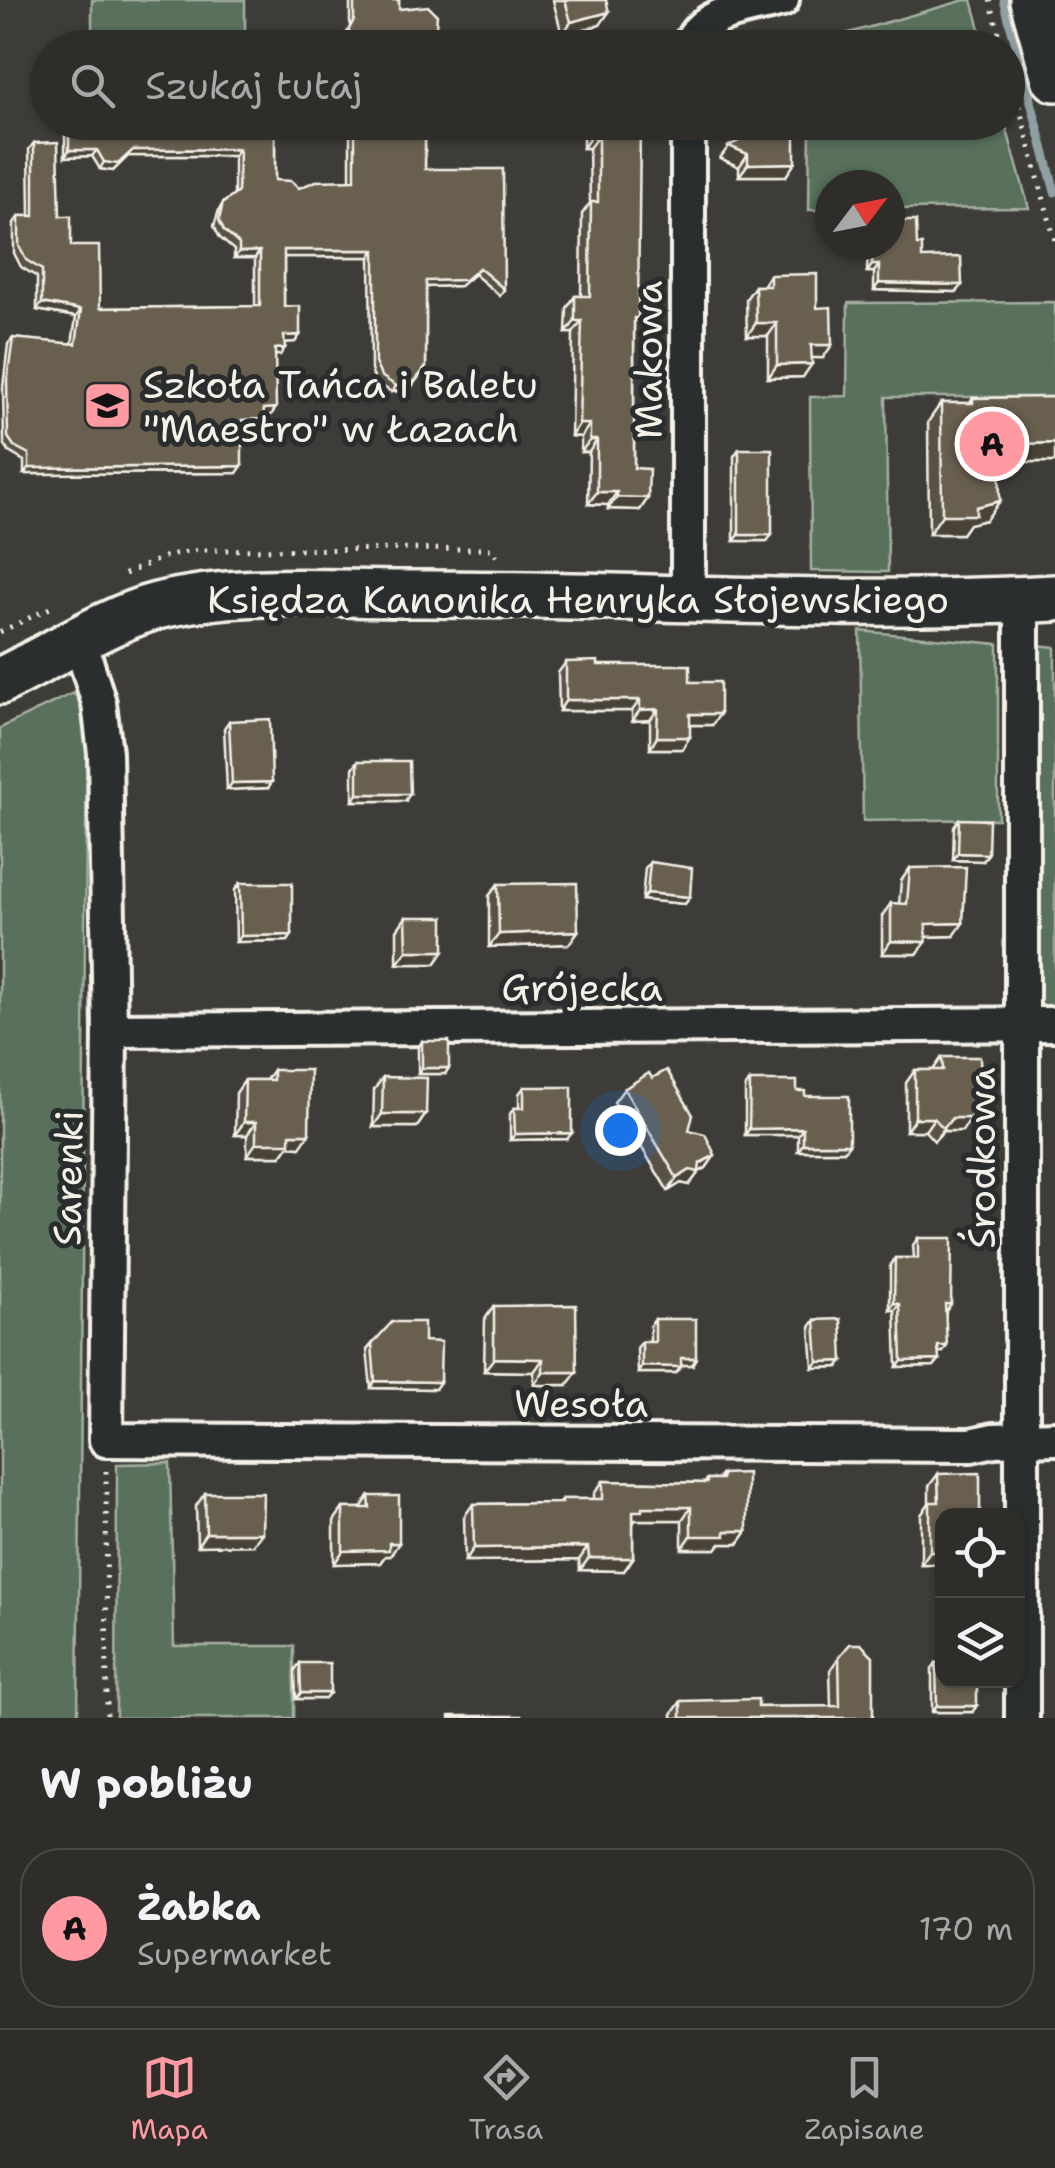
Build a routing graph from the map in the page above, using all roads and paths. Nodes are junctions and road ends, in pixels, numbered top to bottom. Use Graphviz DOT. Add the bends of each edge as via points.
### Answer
graph roads {
  1 [pos="782,0"];
  2 [pos="990,0"];
  3 [pos="1033,0"];
  4 [pos="697,30"];
  5 [pos="998,30"];
  6 [pos="1042,64"];
  7 [pos="688,140"];
  8 [pos="1055,241"];
  9 [pos="688,598"];
  10 [pos="1038,598"];
  11 [pos="80,642"];
  12 [pos="0,681"];
  13 [pos="1021,1024"];
  14 [pos="1055,1024"];
  15 [pos="110,1030"];
  16 [pos="1022,1438"];
  17 [pos="1055,1438"];
  18 [pos="106,1440"];
  19 [pos="107,1718"];
  20 [pos="1022,1718"];
  1 -- 4 [label="street" via="708,20"];
  2 -- 5 [label="path"];
  3 -- 6 [label="street"];
  6 -- 8 [label="path"];
  7 -- 9 [label="street, Makowa"];
  9 -- 10 [label="street, Księdza Kanonika Henryka Słojewskiego"];
  9 -- 11 [label="street, Księdza Kanonika Henryka Słojewskiego" via="215,595 150,608"];
  10 -- 13 [label="street, Środkowa"];
  11 -- 12 [label="street, Księdza Kanonika Henryka Słojewskiego"];
  11 -- 15 [label="street, Sarenki" via="103,727"];
  13 -- 14 [label="street, Grójecka"];
  13 -- 15 [label="street, Grójecka"];
  13 -- 16 [label="street, Środkowa"];
  15 -- 18 [label="street, Sarenki"];
  16 -- 17 [label="street, Wesoła"];
  16 -- 18 [label="street, Wesoła" via="971,1445"];
  16 -- 20 [label="street, Środkowa"];
  18 -- 19 [label="path"];
}
